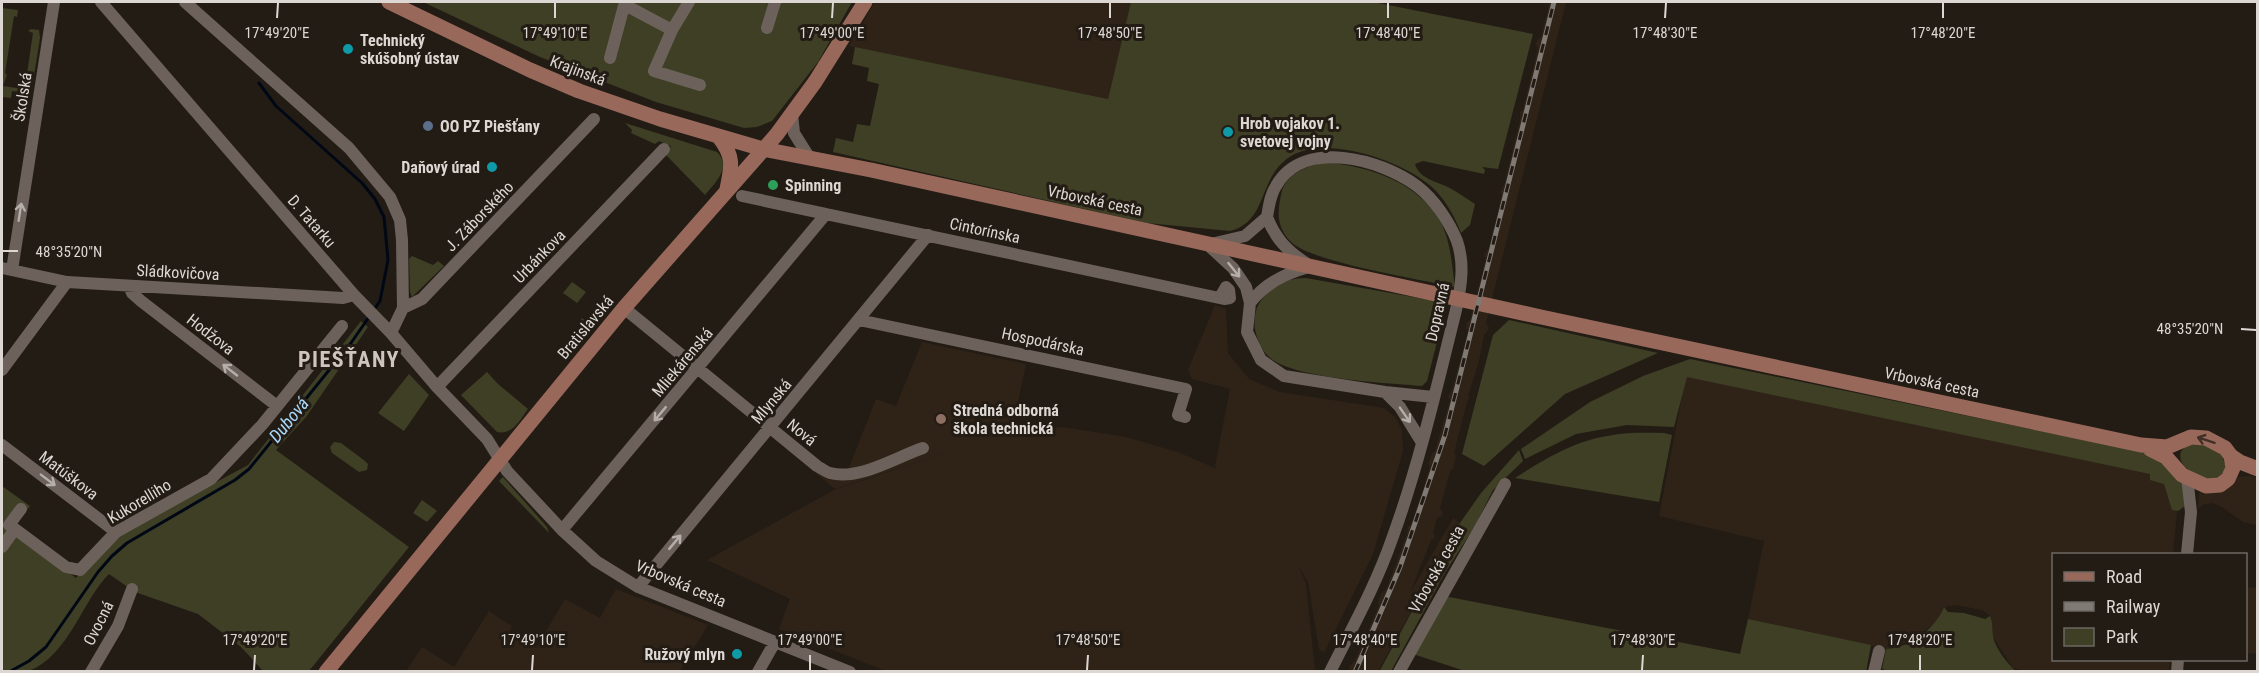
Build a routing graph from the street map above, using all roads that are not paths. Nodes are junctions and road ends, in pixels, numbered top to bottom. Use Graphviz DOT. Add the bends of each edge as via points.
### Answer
graph roads {
  1 [pos="54,2"];
  2 [pos="101,2"];
  3 [pos="185,2"];
  4 [pos="389,2"];
  5 [pos="689,2"];
  6 [pos="775,2"];
  7 [pos="865,2"];
  8 [pos="625,3"];
  9 [pos="767,28"];
  10 [pos="672,30"];
  11 [pos="610,57"];
  12 [pos="700,85"];
  13 [pos="792,114"];
  14 [pos="594,119"];
  15 [pos="718,137"];
  16 [pos="664,148"];
  17 [pos="764,149"];
  18 [pos="809,157"];
  19 [pos="726,192"];
  20 [pos="742,196"];
  21 [pos="826,214"];
  22 [pos="1267,217"];
  23 [pos="928,235"];
  24 [pos="1208,244"];
  25 [pos="1312,267"];
  26 [pos="7,269"];
  27 [pos="67,282"];
  28 [pos="129,286"];
  29 [pos="1220,297"];
  30 [pos="357,298"];
  31 [pos="1250,303"];
  32 [pos="403,308"];
  33 [pos="624,308"];
  34 [pos="859,320"];
  35 [pos="342,326"];
  36 [pos="391,333"];
  37 [pos="3,366"];
  38 [pos="698,369"];
  39 [pos="437,387"];
  40 [pos="1385,392"];
  41 [pos="1433,397"];
  42 [pos="277,406"];
  43 [pos="1185,417"];
  44 [pos="770,428"];
  45 [pos="1421,441"];
  46 [pos="2178,444"];
  47 [pos="2,445"];
  48 [pos="2141,445"];
  49 [pos="922,448"];
  50 [pos="2231,456"];
  51 [pos="501,460"];
  52 [pos="2176,465"];
  53 [pos="2258,470"];
  54 [pos="2231,474"];
  55 [pos="2187,477"];
  56 [pos="1505,484"];
  57 [pos="2206,486"];
  58 [pos="21,508"];
  59 [pos="2191,512"];
  60 [pos="15,529"];
  61 [pos="562,530"];
  62 [pos="116,532"];
  63 [pos="2,547"];
  64 [pos="2187,553"];
  65 [pos="638,587"];
  66 [pos="132,589"];
  67 [pos="776,642"];
  68 [pos="1879,651"];
  69 [pos="1875,671"];
  70 [pos="91,672"];
  71 [pos="326,672"];
  72 [pos="758,672"];
  73 [pos="850,672"];
  74 [pos="1330,672"];
  75 [pos="1399,672"];
  26 -- 1 [label="street, Školská, one-way"];
  2 -- 30 [label="street, D. Tatarku"];
  3 -- 32 [label="street" via="349,148 390,197 400,220"];
  4 -- 15 [label="main road, Krajinská" via="579,91"];
  5 -- 10 [label="street"];
  6 -- 9 [label="street"];
  7 -- 13 [label="main road, Bratislavská"];
  8 -- 10 [label="street"];
  8 -- 11 [label="street"];
  10 -- 12 [label="street" via="654,71"];
  13 -- 17 [label="main road, Bratislavská"];
  13 -- 18 [label="street" via="794,133"];
  14 -- 32 [label="street, J. Záborského" via="422,299"];
  15 -- 17 [label="main road, Krajinská"];
  15 -- 19 [label="main road" via="727,148 732,166"];
  16 -- 39 [label="street, Urbánkova"];
  17 -- 18 [label="main road, Vrbovská cesta"];
  17 -- 19 [label="main road, Bratislavská"];
  18 -- 24 [label="main road, Vrbovská cesta"];
  19 -- 33 [label="main road, Bratislavská"];
  20 -- 21 [label="street, Cintorínska"];
  21 -- 23 [label="street, Cintorínska"];
  21 -- 38 [label="street, Mliekárenská"];
  22 -- 24 [label="street" via="1245,236"];
  22 -- 25 [label="street" via="1283,244"];
  22 -- 41 [label="street, Dopravná" via="1281,179 1296,165 1322,157 1383,168 1404,177 1430,198 1457,242 1462,270 1456,310"];
  23 -- 29 [label="street, Cintorínska"];
  23 -- 34 [label="street, Mlynská"];
  24 -- 25 [label="main road, Vrbovská cesta"];
  24 -- 31 [label="street, one-way" via="1244,283"];
  25 -- 31 [label="street" via="1276,280"];
  25 -- 48 [label="main road, Vrbovská cesta"];
  26 -- 27 [label="street, Sládkovičova"];
  27 -- 28 [label="street, Sládkovičova"];
  27 -- 37 [label="street"];
  28 -- 30 [label="street, Sládkovičova"];
  42 -- 28 [label="street, Hodžova, one-way" via="141,301"];
  30 -- 36 [label="street, D. Tatarku"];
  31 -- 40 [label="street" via="1247,332 1261,360 1284,376"];
  32 -- 36 [label="street"];
  33 -- 38 [label="street, Nová"];
  33 -- 51 [label="main road, Bratislavská"];
  34 -- 43 [label="street, Hospodárska" via="1186,389 1178,415"];
  34 -- 44 [label="street, Mlynská"];
  35 -- 42 [label="street"];
  36 -- 39 [label="street, D. Tatarku"];
  38 -- 44 [label="street, Nová"];
  38 -- 61 [label="street, Mliekárenská, one-way"];
  39 -- 51 [label="street, D. Tatarku" via="488,439"];
  40 -- 41 [label="street"];
  40 -- 45 [label="street, one-way" via="1400,407"];
  41 -- 45 [label="street, Dopravná"];
  42 -- 62 [label="street, Kukorelliho" via="212,479"];
  44 -- 49 [label="street, Nová" via="830,473 878,466"];
  65 -- 44 [label="street, Mlynská, one-way"];
  45 -- 74 [label="street, Dopravná" via="1392,539"];
  46 -- 48 [label="main road"];
  50 -- 46 [label="main road, one-way" via="2206,438 2191,437"];
  46 -- 52 [label="main road"];
  47 -- 62 [label="street, Matúškova, one-way"];
  48 -- 52 [label="main road"];
  50 -- 53 [label="main road"];
  50 -- 54 [label="main road"];
  51 -- 61 [label="street, Vrbovská cesta"];
  51 -- 71 [label="main road, Bratislavská"];
  52 -- 55 [label="main road"];
  53 -- 54 [label="main road"];
  54 -- 57 [label="main road" via="2226,482"];
  55 -- 57 [label="main road"];
  55 -- 59 [label="street"];
  56 -- 75 [label="street, Vrbovská cesta"];
  57 -- 59 [label="street" via="2197,495"];
  58 -- 60 [label="street" via="9,525"];
  59 -- 64 [label="street"];
  60 -- 62 [label="street, Kukorelliho" via="66,567 76,570"];
  60 -- 63 [label="street"];
  61 -- 65 [label="street, Vrbovská cesta" via="596,561"];
  65 -- 67 [label="street, Vrbovská cesta"];
  66 -- 70 [label="street, Ovocná" via="118,626"];
  67 -- 72 [label="street"];
  67 -- 73 [label="street, Vrbovská cesta"];
  68 -- 69 [label="street"];
}
